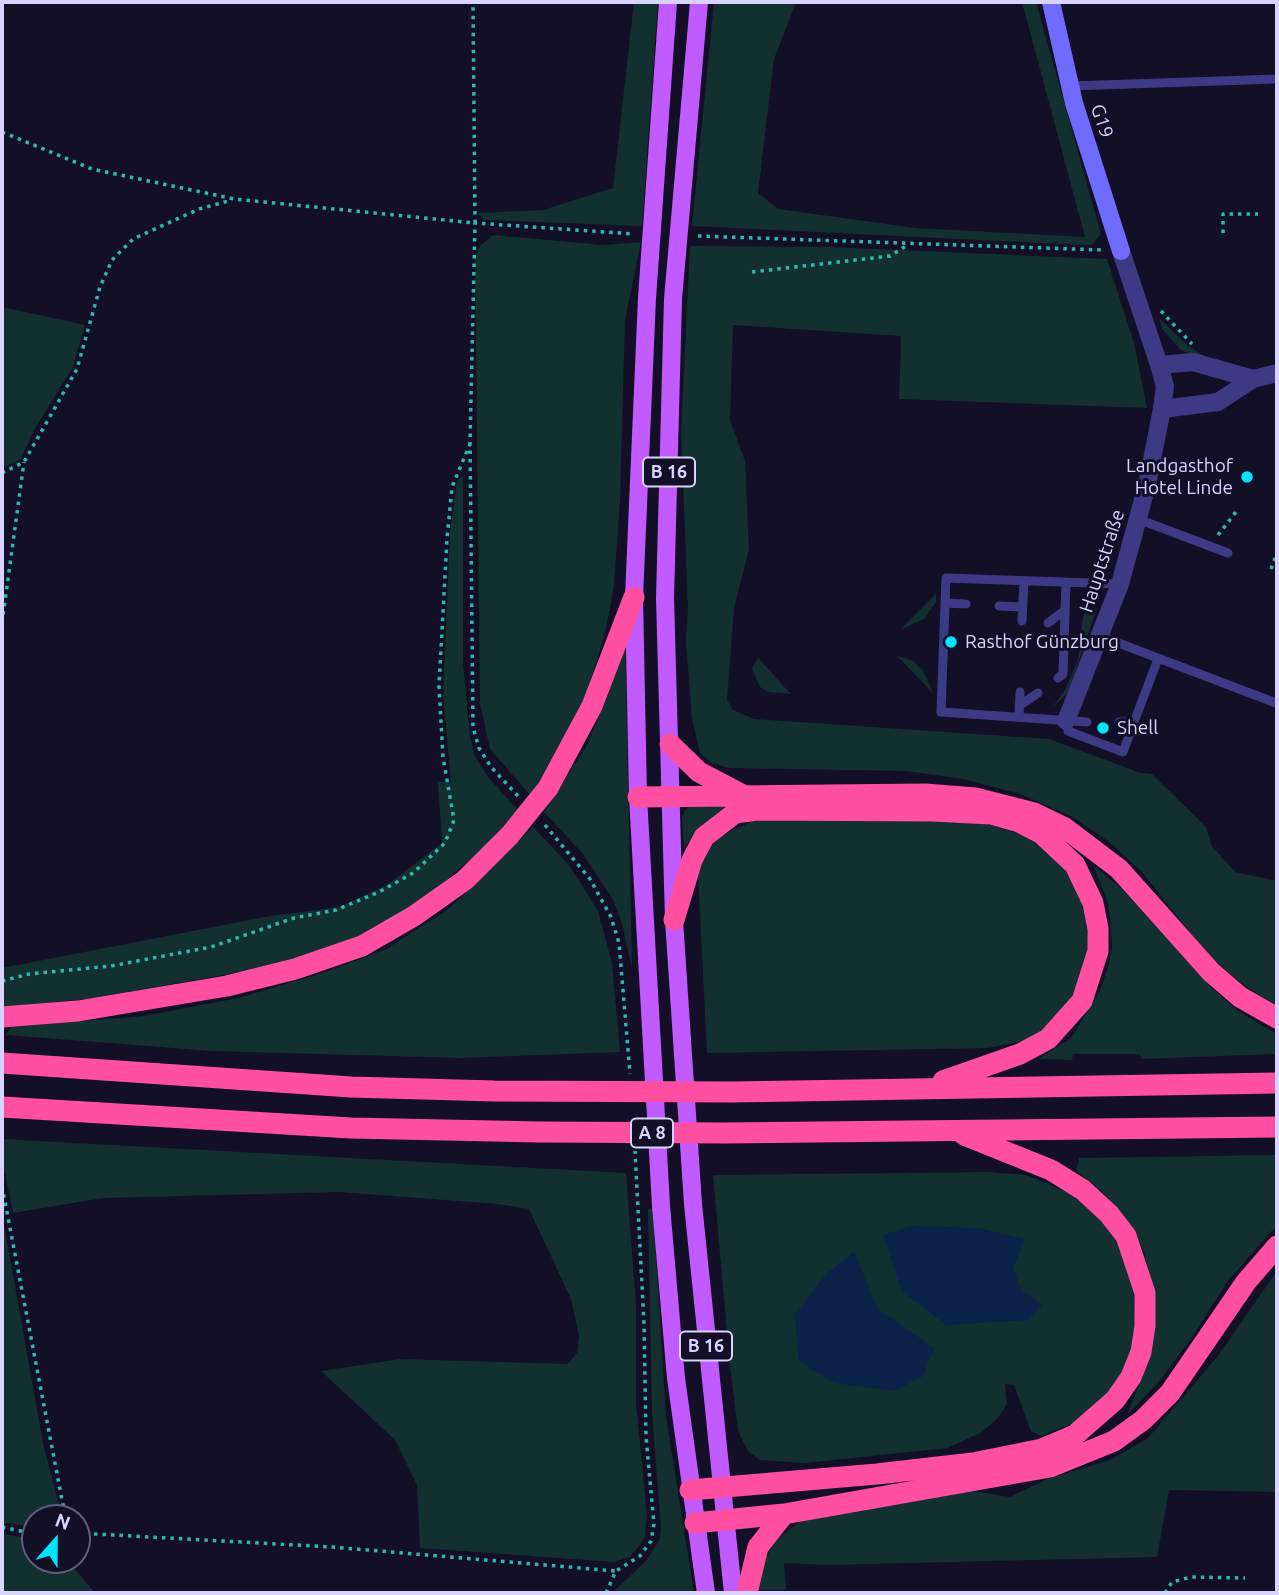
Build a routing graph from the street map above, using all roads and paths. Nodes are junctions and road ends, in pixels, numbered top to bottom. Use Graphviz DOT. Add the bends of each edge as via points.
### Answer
graph roads {
  1 [pos="473,2"];
  2 [pos="668,2"];
  3 [pos="699,2"];
  4 [pos="1051,2"];
  5 [pos="1277,79"];
  6 [pos="1070,86"];
  7 [pos="3,132"];
  8 [pos="234,199"];
  9 [pos="1258,214"];
  10 [pos="475,223"];
  11 [pos="587,233"];
  12 [pos="1223,233"];
  13 [pos="752,237"];
  14 [pos="911,243"];
  15 [pos="1122,251"];
  16 [pos="752,272"];
  17 [pos="1156,300"];
  18 [pos="1199,348"];
  19 [pos="1159,365"];
  20 [pos="1277,373"];
  21 [pos="1253,379"];
  22 [pos="1163,409"];
  23 [pos="470,442"];
  24 [pos="24,462"];
  25 [pos="2,473"];
  26 [pos="1236,512"];
  27 [pos="1138,519"];
  28 [pos="1212,547"];
  29 [pos="1228,553"];
  30 [pos="1277,553"];
  31 [pos="1271,569"];
  32 [pos="1024,581"];
  33 [pos="1066,583"];
  34 [pos="1120,584"];
  35 [pos="634,597"];
  36 [pos="945,603"];
  37 [pos="966,604"];
  38 [pos="999,606"];
  39 [pos="1023,607"];
  40 [pos="1065,610"];
  41 [pos="1022,621"];
  42 [pos="2,623"];
  43 [pos="1048,623"];
  44 [pos="1100,636"];
  45 [pos="1158,659"];
  46 [pos="1058,678"];
  47 [pos="1020,692"];
  48 [pos="1038,693"];
  49 [pos="1276,703"];
  50 [pos="1019,706"];
  51 [pos="1019,718"];
  52 [pos="1066,721"];
  53 [pos="1087,722"];
  54 [pos="1134,722"];
  55 [pos="1119,723"];
  56 [pos="670,744"];
  57 [pos="491,767"];
  58 [pos="743,795"];
  59 [pos="638,797"];
  60 [pos="671,797"];
  61 [pos="566,848"];
  62 [pos="674,920"];
  63 [pos="2,981"];
  64 [pos="2,1017"];
  65 [pos="1277,1018"];
  66 [pos="626,1022"];
  67 [pos="2,1063"];
  68 [pos="1277,1083"];
  69 [pos="925,1087"];
  70 [pos="2,1107"];
  71 [pos="1277,1127"];
  72 [pos="953,1131"];
  73 [pos="2,1186"];
  74 [pos="639,1207"];
  75 [pos="1277,1246"];
  76 [pos="720,1487"];
  77 [pos="690,1490"];
  78 [pos="63,1504"];
  79 [pos="784,1514"];
  80 [pos="724,1520"];
  81 [pos="695,1523"];
  82 [pos="2,1527"];
  83 [pos="21,1531"];
  84 [pos="91,1533"];
  85 [pos="616,1571"];
  86 [pos="1245,1578"];
  87 [pos="606,1593"];
  88 [pos="706,1593"];
  89 [pos="733,1593"];
  90 [pos="747,1593"];
  91 [pos="1164,1593"];
  1 -- 10 [label="path"];
  2 -- 35 [label="main road, B 16" via="646,298"];
  3 -- 56 [label="main road, B 16" via="673,299 665,598"];
  4 -- 6 [label="street, G19"];
  5 -- 6 [label="lane"];
  6 -- 15 [label="street, G19"];
  7 -- 8 [label="path" via="92,169"];
  8 -- 10 [label="path"];
  8 -- 24 [label="path" via="199,209 133,239 112,260 77,369"];
  9 -- 12 [label="path" via="1223,214"];
  10 -- 11 [label="path"];
  10 -- 23 [label="path"];
  13 -- 14 [label="path"];
  14 -- 15 [label="path"];
  14 -- 16 [label="path" via="890,256"];
  15 -- 19 [label="street, Hauptstraße"];
  17 -- 18 [label="path" via="1187,341"];
  19 -- 21 [label="street" via="1193,362"];
  19 -- 22 [label="street, Hauptstraße" via="1165,386"];
  20 -- 21 [label="street"];
  21 -- 22 [label="street" via="1218,402"];
  22 -- 27 [label="street, Hauptstraße"];
  23 -- 57 [label="path" via="473,727"];
  23 -- 63 [label="path" via="452,487 446,566 439,687 443,757 454,820 445,843 413,873 336,910 294,918 211,947 111,967 29,974"];
  24 -- 25 [label="path"];
  24 -- 42 [label="path"];
  26 -- 28 [label="path"];
  27 -- 28 [label="lane"];
  27 -- 34 [label="street, Hauptstraße"];
  28 -- 29 [label="lane"];
  30 -- 31 [label="path"];
  32 -- 33 [label="lane"];
  32 -- 36 [label="lane" via="946,578"];
  32 -- 39 [label="lane"];
  33 -- 34 [label="lane"];
  33 -- 40 [label="lane"];
  34 -- 44 [label="street, Hauptstraße"];
  35 -- 59 [label="main road, B 16"];
  35 -- 64 [label="highway" via="593,706 548,788 465,880 414,916 362,946 227,986 78,1011"];
  36 -- 37 [label="lane"];
  36 -- 51 [label="lane" via="941,712"];
  38 -- 39 [label="lane"];
  39 -- 41 [label="lane"];
  40 -- 43 [label="lane"];
  40 -- 46 [label="lane" via="1063,674"];
  44 -- 45 [label="lane"];
  44 -- 52 [label="street, Hauptstraße"];
  45 -- 49 [label="lane"];
  45 -- 54 [label="lane"];
  47 -- 50 [label="lane"];
  48 -- 50 [label="lane"];
  50 -- 51 [label="lane"];
  51 -- 52 [label="lane"];
  52 -- 53 [label="lane"];
  52 -- 54 [label="lane" via="1068,731 1123,752"];
  54 -- 55 [label="lane"];
  56 -- 58 [label="highway" via="699,772"];
  56 -- 60 [label="main road, B 16"];
  58 -- 60 [label="highway"];
  58 -- 65 [label="highway" via="925,794 975,798 1034,813 1065,828 1110,862 1211,972 1240,997"];
  59 -- 60 [label="highway"];
  59 -- 77 [label="main road, B 16" via="660,1206"];
  60 -- 62 [label="main road, B 16"];
  61 -- 66 [label="path" via="611,917 619,943"];
  62 -- 69 [label="highway" via="704,837 736,813 919,810 991,814 1042,834 1075,865 1093,903 1098,951 1082,1001 1048,1039 1020,1054"];
  62 -- 76 [label="main road, B 16" via="693,1204"];
  67 -- 69 [label="highway, A 8" via="403,1088 733,1092"];
  68 -- 69 [label="highway, A 8"];
  70 -- 72 [label="highway, A 8" via="364,1128 658,1133"];
  71 -- 72 [label="highway, A 8"];
  72 -- 76 [label="highway" via="1051,1170 1083,1190 1126,1237 1145,1293 1141,1352 1131,1377 1096,1420 1042,1449 877,1474"];
  73 -- 78 [label="path"];
  74 -- 85 [label="path" via="646,1437 654,1524 651,1541 640,1556"];
  75 -- 79 [label="highway" via="1245,1282 1170,1393 1114,1441 1051,1467"];
  76 -- 77 [label="highway"];
  76 -- 80 [label="main road, B 16"];
  77 -- 81 [label="main road, B 16"];
  79 -- 80 [label="highway"];
  79 -- 90 [label="highway" via="758,1547"];
  80 -- 81 [label="highway"];
  80 -- 89 [label="main road, B 16"];
  81 -- 88 [label="main road, B 16"];
  82 -- 83 [label="path"];
  84 -- 85 [label="path" via="332,1547"];
  85 -- 87 [label="path"];
  86 -- 91 [label="path" via="1191,1577 1172,1582"];
}
